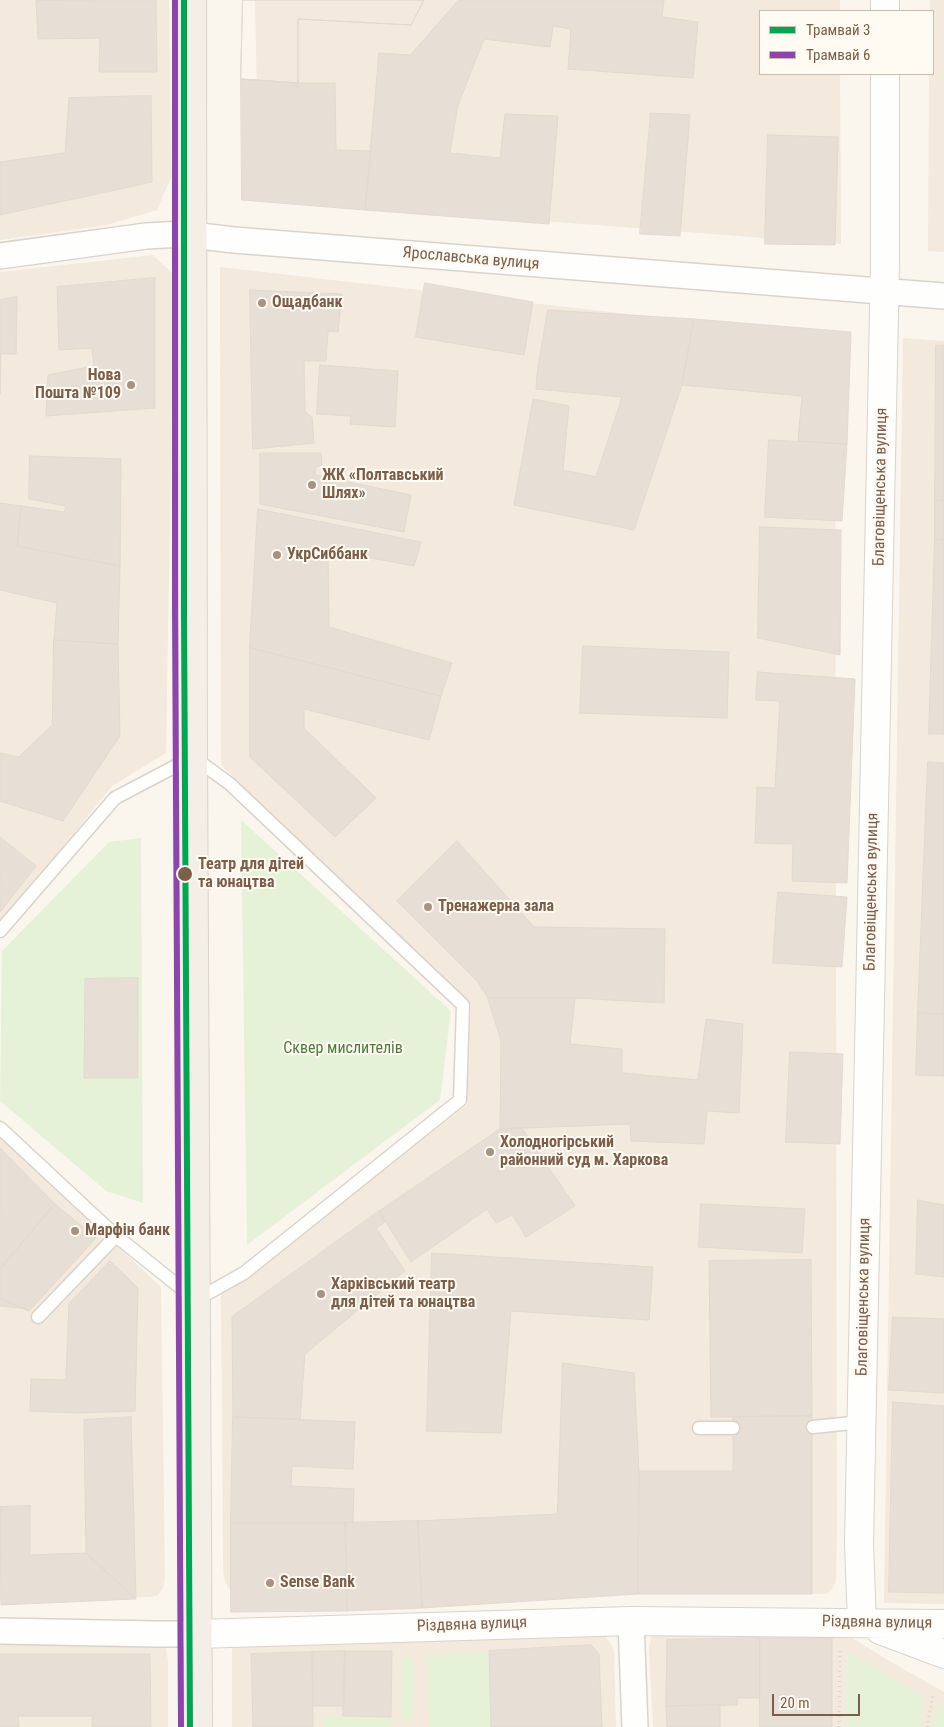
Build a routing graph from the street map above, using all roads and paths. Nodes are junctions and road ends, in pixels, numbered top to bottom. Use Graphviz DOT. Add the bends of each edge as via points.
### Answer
graph roads {
  1 [pos="192,0"];
  2 [pos="885,75"];
  3 [pos="192,235"];
  4 [pos="0,256"];
  5 [pos="884,292"];
  6 [pos="944,296"];
  7 [pos="193,757"];
  8 [pos="0,931"];
  9 [pos="0,1128"];
  10 [pos="116,1236"];
  11 [pos="196,1300"];
  12 [pos="38,1317"];
  13 [pos="862,1422"];
  14 [pos="813,1426"];
  15 [pos="698,1428"];
  16 [pos="733,1428"];
  17 [pos="631,1621"];
  18 [pos="862,1623"];
  19 [pos="944,1624"];
  20 [pos="0,1631"];
  21 [pos="197,1634"];
  22 [pos="840,1644"];
  23 [pos="944,1654"];
  24 [pos="933,1694"];
  25 [pos="198,1727"];
  26 [pos="635,1727"];
  27 [pos="839,1727"];
  28 [pos="928,1727"];
  1 -- 3 [label="main road"];
  2 -- 5 [label="street, Благовіщенська вулиця"];
  3 -- 4 [label="street, Ярославська вулиця" via="146,236"];
  3 -- 5 [label="street, Ярославська вулиця"];
  3 -- 7 [label="main road"];
  5 -- 6 [label="street, Ярославська вулиця"];
  5 -- 13 [label="street, Благовіщенська вулиця"];
  7 -- 8 [label="lane" via="115,798"];
  7 -- 11 [label="main road"];
  7 -- 11 [label="lane" via="230,784 463,1005 460,1100 244,1273"];
  9 -- 10 [label="lane"];
  10 -- 11 [label="lane"];
  10 -- 12 [label="lane"];
  11 -- 21 [label="main road"];
  13 -- 14 [label="lane"];
  13 -- 18 [label="street, Благовіщенська вулиця" via="859,1544"];
  15 -- 16 [label="lane"];
  17 -- 18 [label="street, Різдвяна вулиця"];
  17 -- 21 [label="street, Різдвяна вулиця"];
  17 -- 26 [label="street"];
  18 -- 19 [label="street, Різдвяна вулиця"];
  18 -- 23 [label="street"];
  20 -- 21 [label="street, Різдвяна вулиця"];
  21 -- 25 [label="main road"];
  22 -- 27 [label="path"];
  24 -- 28 [label="path"];
}
